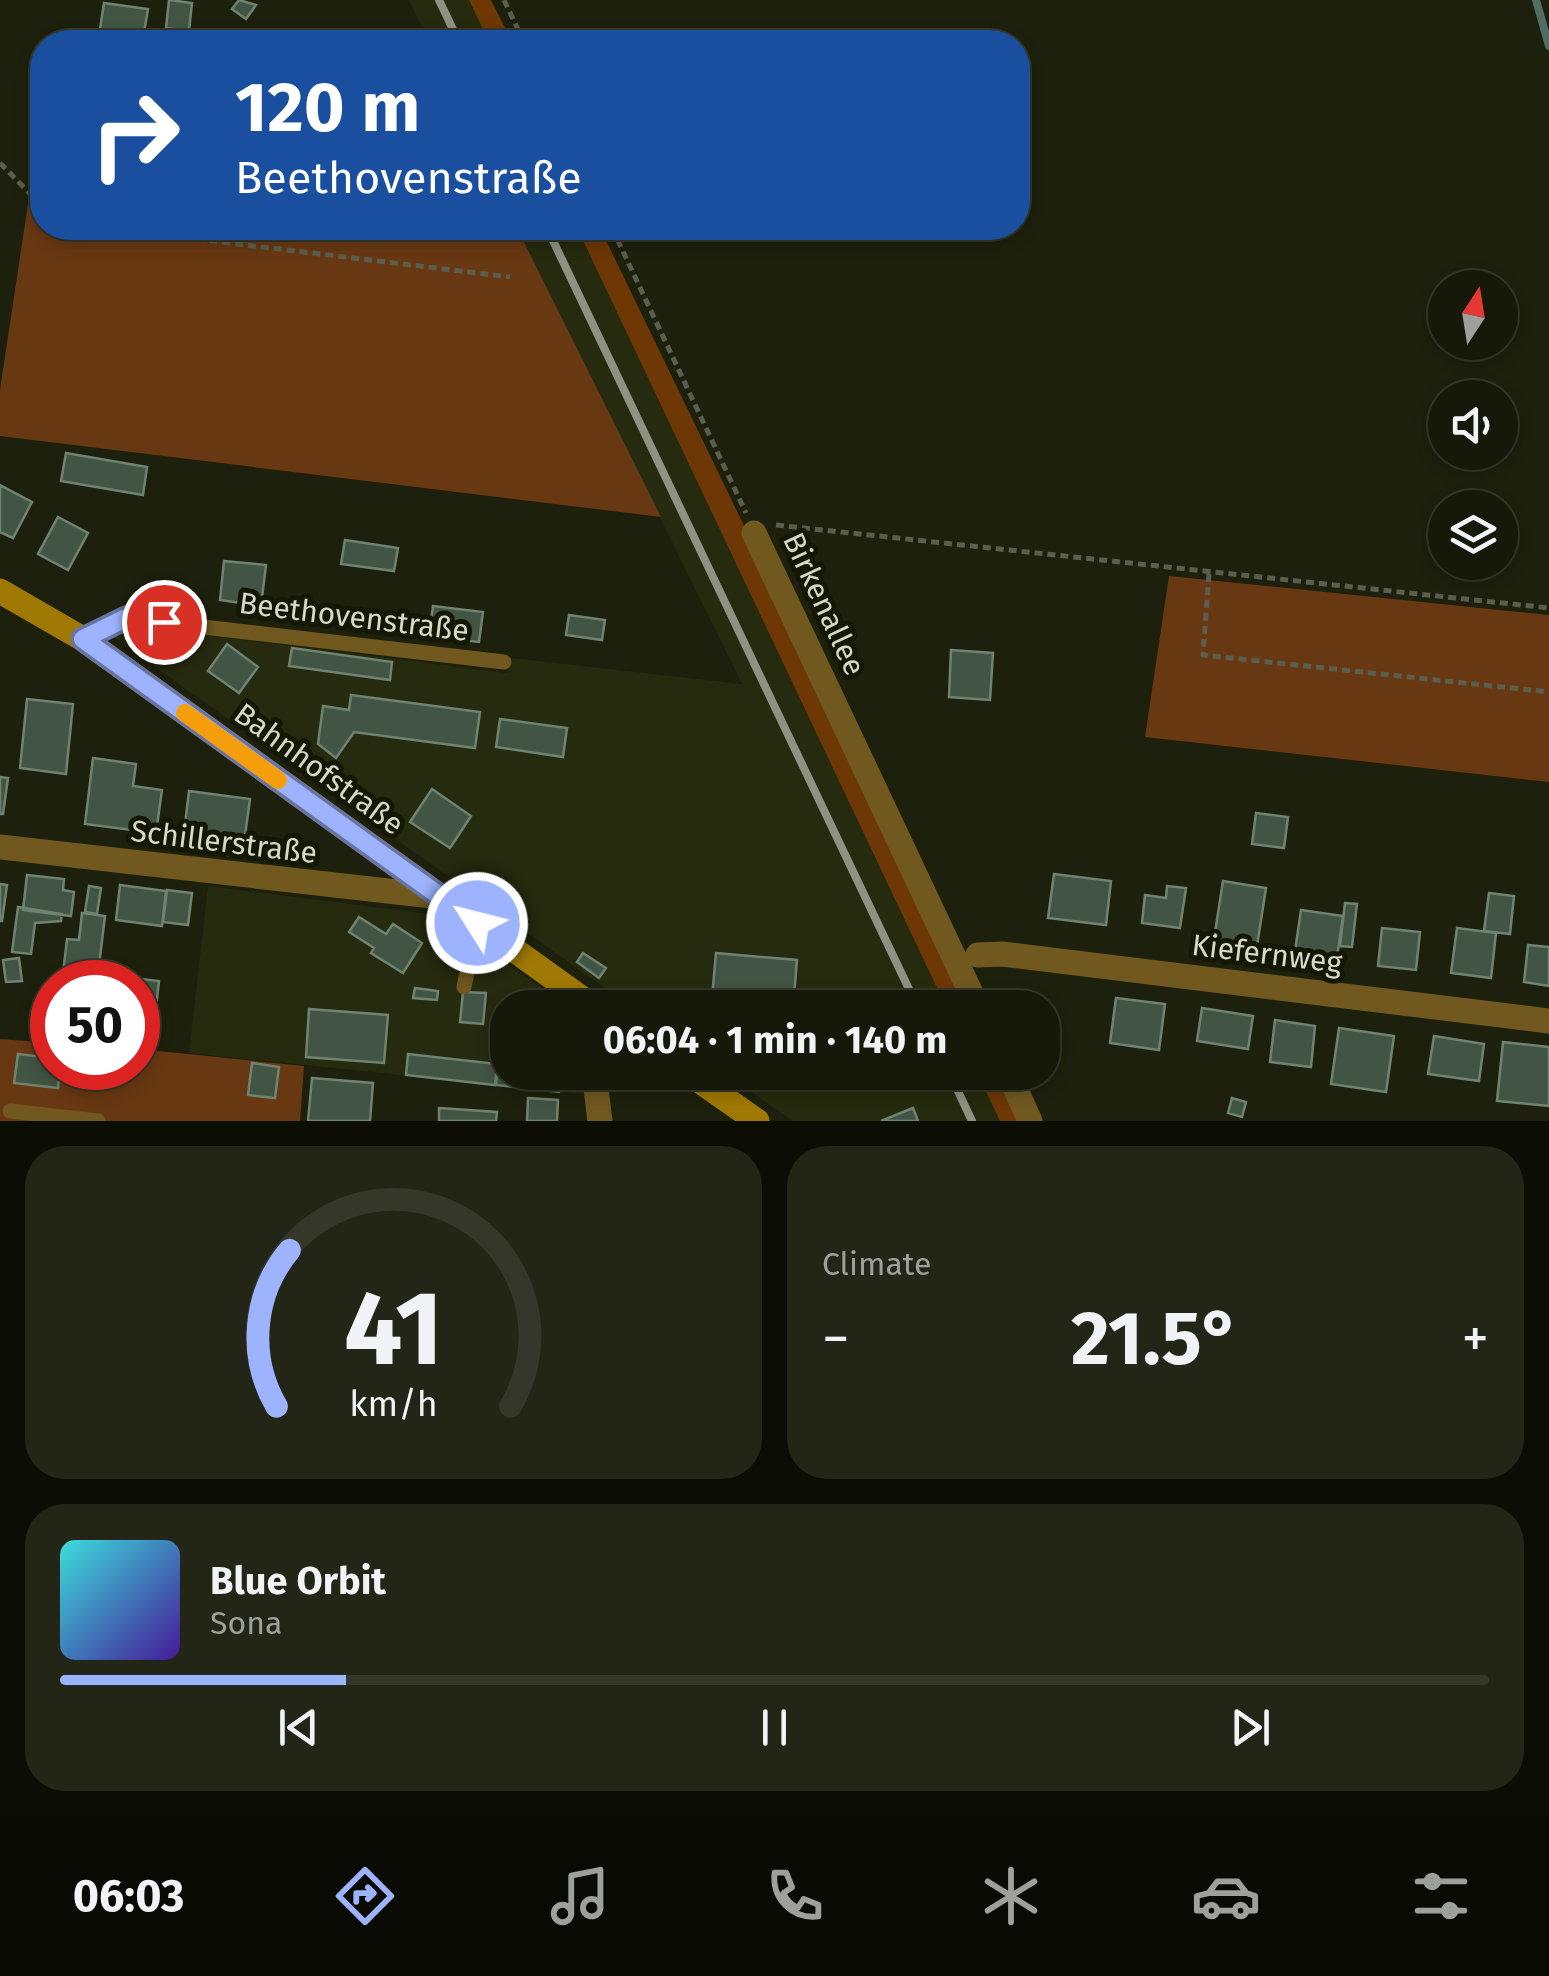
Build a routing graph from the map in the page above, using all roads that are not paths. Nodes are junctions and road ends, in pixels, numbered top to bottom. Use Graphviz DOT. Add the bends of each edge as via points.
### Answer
graph roads {
  1 [pos="754,532"];
  2 [pos="0,591"];
  3 [pos="83,639"];
  4 [pos="504,662"];
  5 [pos="0,847"];
  6 [pos="442,898"];
  7 [pos="477,923"];
  8 [pos="978,955"];
  9 [pos="464,987"];
  10 [pos="570,990"];
  11 [pos="970,990"];
  12 [pos="1549,1021"];
  13 [pos="596,1090"];
  14 [pos="713,1090"];
  15 [pos="1016,1090"];
  16 [pos="10,1111"];
  17 [pos="98,1121"];
  18 [pos="600,1121"];
  19 [pos="756,1121"];
  20 [pos="1030,1121"];
  1 -- 11 [label="street, Birkenallee"];
  2 -- 3 [label="main road, Bahnhofstraße"];
  3 -- 4 [label="lane, Beethovenstraße" via="126,618"];
  3 -- 6 [label="main road, Bahnhofstraße"];
  5 -- 6 [label="street, Schillerstraße"];
  6 -- 7 [label="main road, Bahnhofstraße"];
  7 -- 9 [label="lane"];
  7 -- 10 [label="main road, Bahnhofstraße"];
  8 -- 12 [label="street, Kiefernweg"];
  13 -- 18 [label="street"];
  14 -- 19 [label="main road"];
  15 -- 20 [label="street"];
  16 -- 17 [label="lane"];
}
